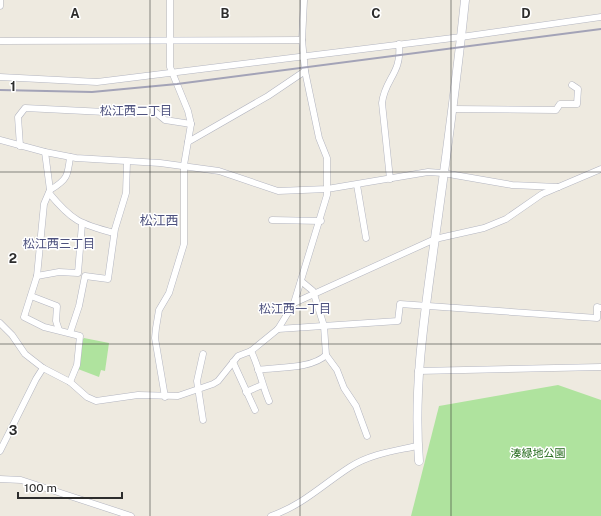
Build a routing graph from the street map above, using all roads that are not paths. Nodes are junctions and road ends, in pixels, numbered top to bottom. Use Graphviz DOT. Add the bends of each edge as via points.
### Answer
graph roads {
  1 [pos="0,0"];
  2 [pos="170,0"];
  3 [pos="304,0"];
  4 [pos="465,0"];
  5 [pos="0,6"];
  6 [pos="601,18"];
  7 [pos="461,37"];
  8 [pos="170,40"];
  9 [pos="302,40"];
  10 [pos="0,41"];
  11 [pos="399,44"];
  12 [pos="304,55"];
  13 [pos="305,71"];
  14 [pos="171,74"];
  15 [pos="0,77"];
  16 [pos="572,84"];
  17 [pos="452,109"];
  18 [pos="191,124"];
  19 [pos="0,140"];
  20 [pos="188,142"];
  21 [pos="20,146"];
  22 [pos="45,152"];
  23 [pos="70,157"];
  24 [pos="127,162"];
  25 [pos="184,165"];
  26 [pos="601,169"];
  27 [pos="443,173"];
  28 [pos="390,179"];
  29 [pos="357,186"];
  30 [pos="558,187"];
  31 [pos="327,189"];
  32 [pos="49,191"];
  33 [pos="272,220"];
  34 [pos="321,221"];
  35 [pos="82,224"];
  36 [pos="114,233"];
  37 [pos="366,238"];
  38 [pos="435,239"];
  39 [pos="37,276"];
  40 [pos="301,281"];
  41 [pos="314,294"];
  42 [pos="32,296"];
  43 [pos="294,303"];
  44 [pos="424,306"];
  45 [pos="601,308"];
  46 [pos="0,323"];
  47 [pos="324,326"];
  48 [pos="278,329"];
  49 [pos="59,330"];
  50 [pos="70,334"];
  51 [pos="251,351"];
  52 [pos="203,354"];
  53 [pos="326,355"];
  54 [pos="233,362"];
  55 [pos="601,367"];
  56 [pos="43,368"];
  57 [pos="258,370"];
  58 [pos="418,371"];
  59 [pos="70,382"];
  60 [pos="262,385"];
  61 [pos="198,388"];
  62 [pos="246,392"];
  63 [pos="165,397"];
  64 [pos="268,401"];
  65 [pos="255,410"];
  66 [pos="203,420"];
  67 [pos="367,436"];
  68 [pos="417,446"];
  69 [pos="0,451"];
  70 [pos="419,461"];
  71 [pos="0,479"];
  72 [pos="131,516"];
  73 [pos="271,516"];
  1 -- 5 [label="street"];
  2 -- 8 [label="street"];
  3 -- 9 [label="street"];
  4 -- 7 [label="street"];
  6 -- 7 [label="street"];
  7 -- 11 [label="street"];
  7 -- 17 [label="street"];
  8 -- 9 [label="street"];
  8 -- 10 [label="street"];
  8 -- 14 [label="street"];
  9 -- 12 [label="street"];
  11 -- 12 [label="street"];
  11 -- 28 [label="street" via="399,61 383,94 382,104"];
  12 -- 13 [label="street"];
  12 -- 14 [label="street"];
  13 -- 20 [label="street" via="268,96"];
  13 -- 31 [label="street" via="319,138 326,158"];
  14 -- 15 [label="street" via="80,82"];
  14 -- 18 [label="street" via="188,111"];
  16 -- 17 [label="street" via="578,89 577,104 560,104 556,110"];
  17 -- 27 [label="street"];
  18 -- 20 [label="street"];
  18 -- 21 [label="street" via="165,120 154,111 125,113 25,108 18,117"];
  19 -- 21 [label="street"];
  20 -- 25 [label="street"];
  21 -- 22 [label="street"];
  22 -- 23 [label="street"];
  22 -- 32 [label="street"];
  23 -- 24 [label="street"];
  23 -- 32 [label="street" via="68,175 61,184"];
  24 -- 25 [label="street"];
  24 -- 36 [label="street" via="126,193"];
  25 -- 31 [label="street" via="233,174 278,191"];
  25 -- 63 [label="street" via="184,244 169,293 159,310 155,338"];
  26 -- 30 [label="street"];
  27 -- 28 [label="street" via="428,172"];
  27 -- 30 [label="street" via="512,185"];
  27 -- 38 [label="street"];
  28 -- 29 [label="street"];
  29 -- 31 [label="street"];
  29 -- 37 [label="street"];
  30 -- 38 [label="street" via="542,194 506,219 484,228"];
  31 -- 34 [label="street"];
  32 -- 35 [label="street" via="67,213"];
  32 -- 39 [label="street" via="44,204"];
  33 -- 34 [label="street"];
  34 -- 40 [label="street"];
  35 -- 36 [label="street"];
  35 -- 39 [label="street" via="78,273 59,272"];
  36 -- 50 [label="street" via="108,279 85,276"];
  38 -- 41 [label="street"];
  38 -- 44 [label="street"];
  39 -- 42 [label="street"];
  40 -- 41 [label="street" via="309,286"];
  40 -- 43 [label="street"];
  41 -- 43 [label="street"];
  41 -- 47 [label="street"];
  42 -- 49 [label="street" via="57,306 56,321"];
  42 -- 49 [label="street" via="24,317 44,327"];
  43 -- 48 [label="street"];
  44 -- 45 [label="street" via="597,318 597,307"];
  44 -- 47 [label="street" via="400,304 398,321"];
  44 -- 58 [label="street"];
  46 -- 56 [label="street" via="25,354"];
  47 -- 48 [label="street"];
  47 -- 53 [label="street"];
  48 -- 51 [label="street"];
  49 -- 50 [label="street"];
  50 -- 59 [label="street" via="80,336 81,346 78,365"];
  51 -- 54 [label="street" via="238,356"];
  51 -- 57 [label="street"];
  52 -- 61 [label="street" via="197,381"];
  53 -- 57 [label="street" via="321,361"];
  53 -- 67 [label="street" via="356,406"];
  54 -- 61 [label="street" via="218,381"];
  54 -- 62 [label="street"];
  55 -- 58 [label="street"];
  56 -- 59 [label="street"];
  56 -- 69 [label="street"];
  57 -- 60 [label="street"];
  58 -- 68 [label="street"];
  59 -- 63 [label="street" via="87,397 96,401 138,395"];
  60 -- 62 [label="street"];
  60 -- 64 [label="street"];
  61 -- 63 [label="street" via="178,396"];
  61 -- 66 [label="street"];
  62 -- 65 [label="street"];
  68 -- 70 [label="street"];
  68 -- 73 [label="street" via="377,454 351,467 306,500"];
  71 -- 72 [label="street" via="21,480"];
}
